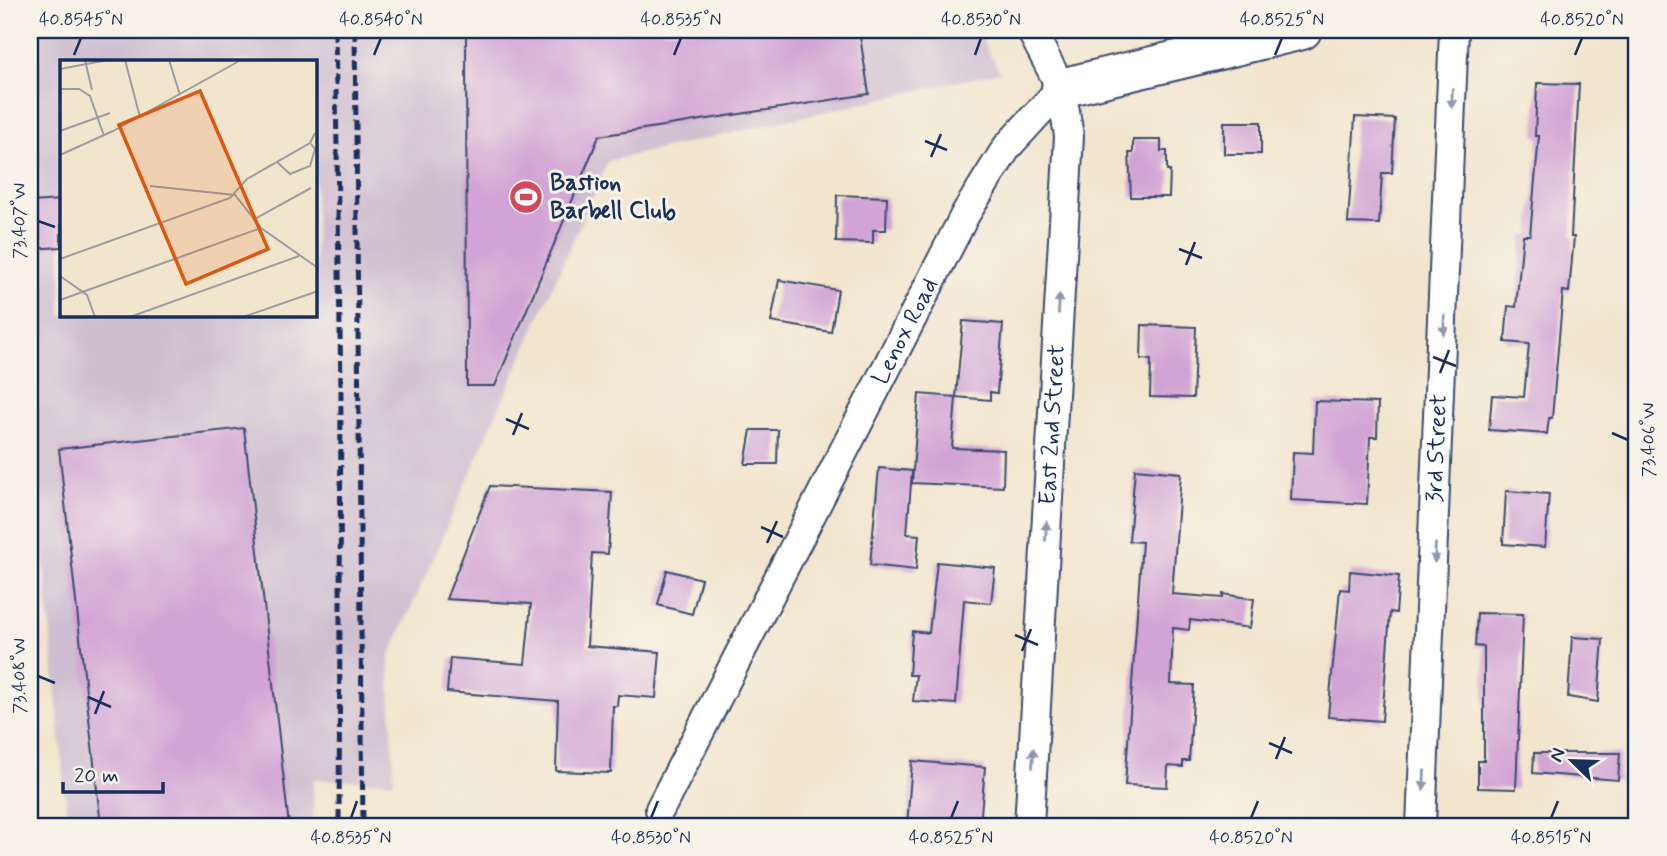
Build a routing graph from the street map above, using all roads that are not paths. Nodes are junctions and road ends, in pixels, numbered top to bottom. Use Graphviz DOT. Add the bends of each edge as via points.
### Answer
graph roads {
  1 [pos="1031,30"];
  2 [pos="1303,30"];
  3 [pos="1454,30"];
  4 [pos="1061,88"];
  5 [pos="660,809"];
  6 [pos="1029,826"];
  7 [pos="1421,826"];
  1 -- 4 [label="street, East 2nd Street"];
  2 -- 4 [label="street"];
  3 -- 7 [label="street, 3rd Street, one-way"];
  4 -- 5 [label="street, Lenox Road" via="1007,147 966,213"];
  6 -- 4 [label="street, East 2nd Street, one-way" via="1069,135"];
}
